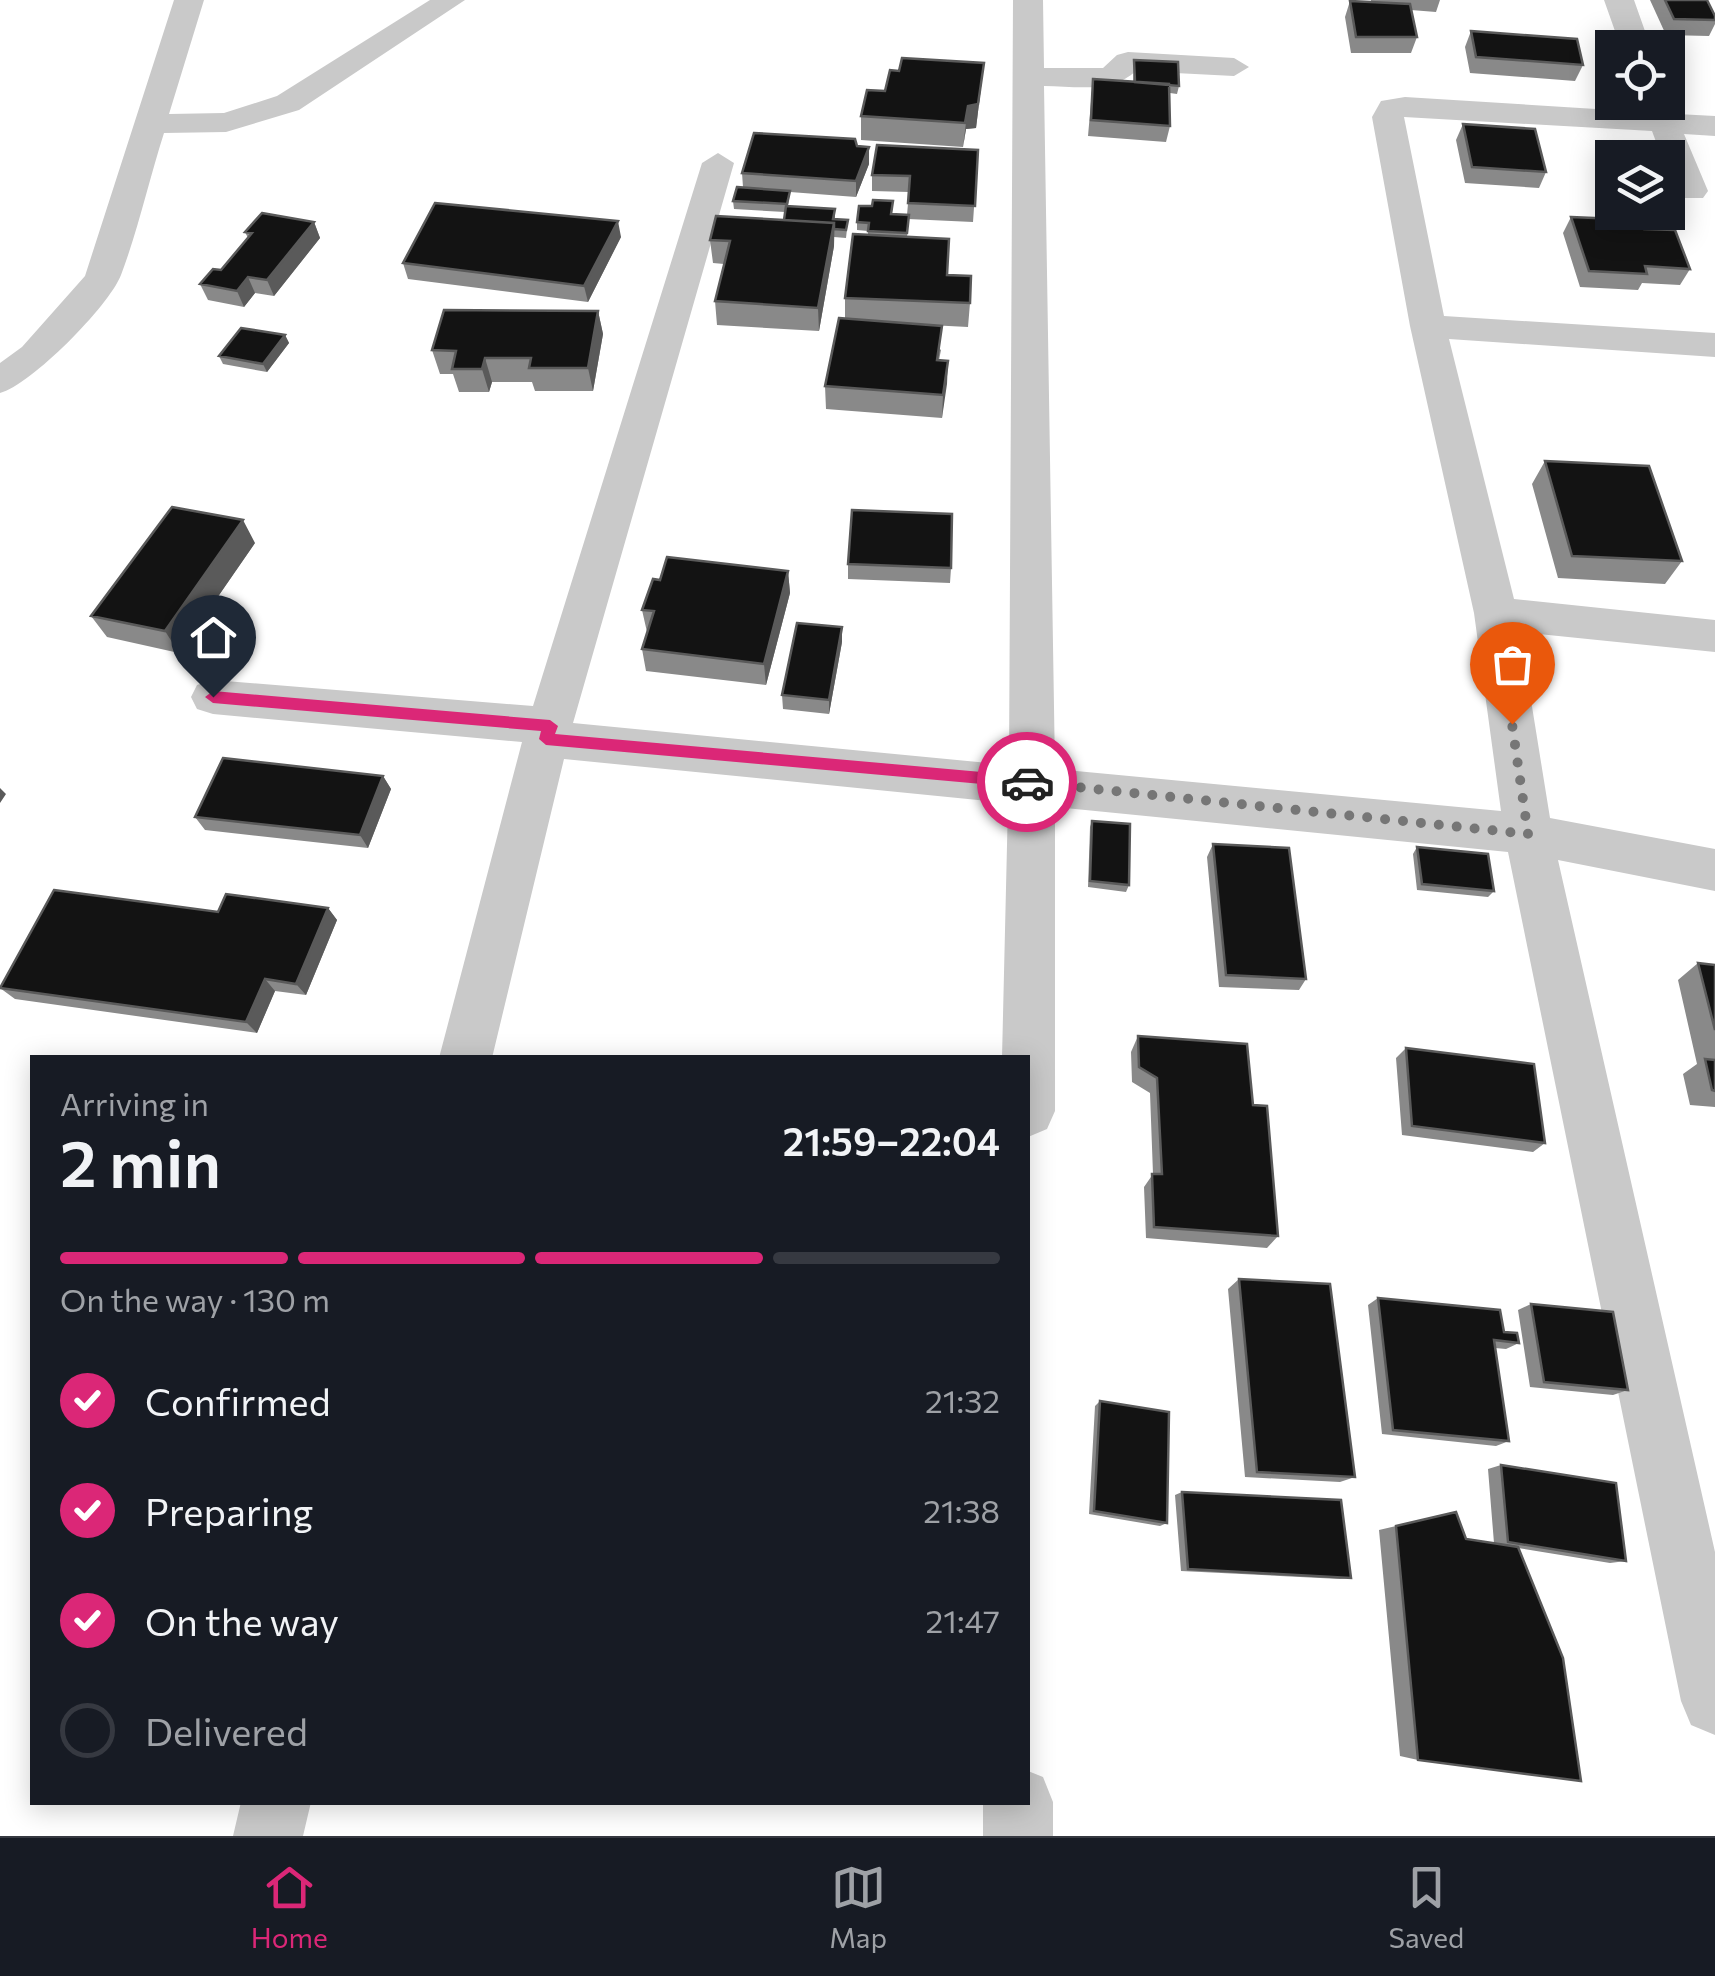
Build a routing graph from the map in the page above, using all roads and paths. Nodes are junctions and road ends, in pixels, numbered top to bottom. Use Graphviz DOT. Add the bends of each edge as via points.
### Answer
graph roads {
  1 [pos="189,0"];
  2 [pos="450,0"];
  3 [pos="1028,0"];
  4 [pos="1619,0"];
  5 [pos="1630,30"];
  6 [pos="1234,67"];
  7 [pos="1029,78"];
  8 [pos="1595,111"];
  9 [pos="1685,118"];
  10 [pos="1662,120"];
  11 [pos="148,124"];
  12 [pos="1715,126"];
  13 [pos="718,163"];
  14 [pos="1691,191"];
  15 [pos="1428,326"];
  16 [pos="1715,345"];
  17 [pos="0,381"];
  18 [pos="1496,613"];
  19 [pos="1715,636"];
  20 [pos="213,697"];
  21 [pos="548,732"];
  22 [pos="1032,782"];
  23 [pos="1528,834"];
  24 [pos="1715,870"];
  25 [pos="466,1055"];
  26 [pos="1029,1055"];
  27 [pos="1715,1701"];
  28 [pos="275,1805"];
  29 [pos="1018,1805"];
  30 [pos="268,1836"];
  31 [pos="1018,1836"];
  1 -- 11 [label="street"];
  2 -- 11 [label="street" via="288,104 226,122"];
  3 -- 7 [label="street"];
  4 -- 5 [label="street"];
  6 -- 7 [label="street" via="1144,60 1128,61 1111,77"];
  7 -- 22 [label="street"];
  8 -- 15 [label="street" via="1392,108 1388,118"];
  9 -- 12 [label="street"];
  10 -- 14 [label="street"];
  11 -- 17 [label="street" via="102,279 35,355"];
  13 -- 21 [label="street"];
  15 -- 16 [label="street"];
  15 -- 18 [label="street"];
  18 -- 19 [label="street"];
  18 -- 23 [label="street"];
  20 -- 21 [label="street"];
  21 -- 22 [label="street"];
  21 -- 25 [label="street"];
  22 -- 23 [label="street"];
  22 -- 26 [label="street"];
  23 -- 24 [label="street"];
  23 -- 27 [label="street"];
  28 -- 30 [label="street"];
  29 -- 31 [label="street"];
}
